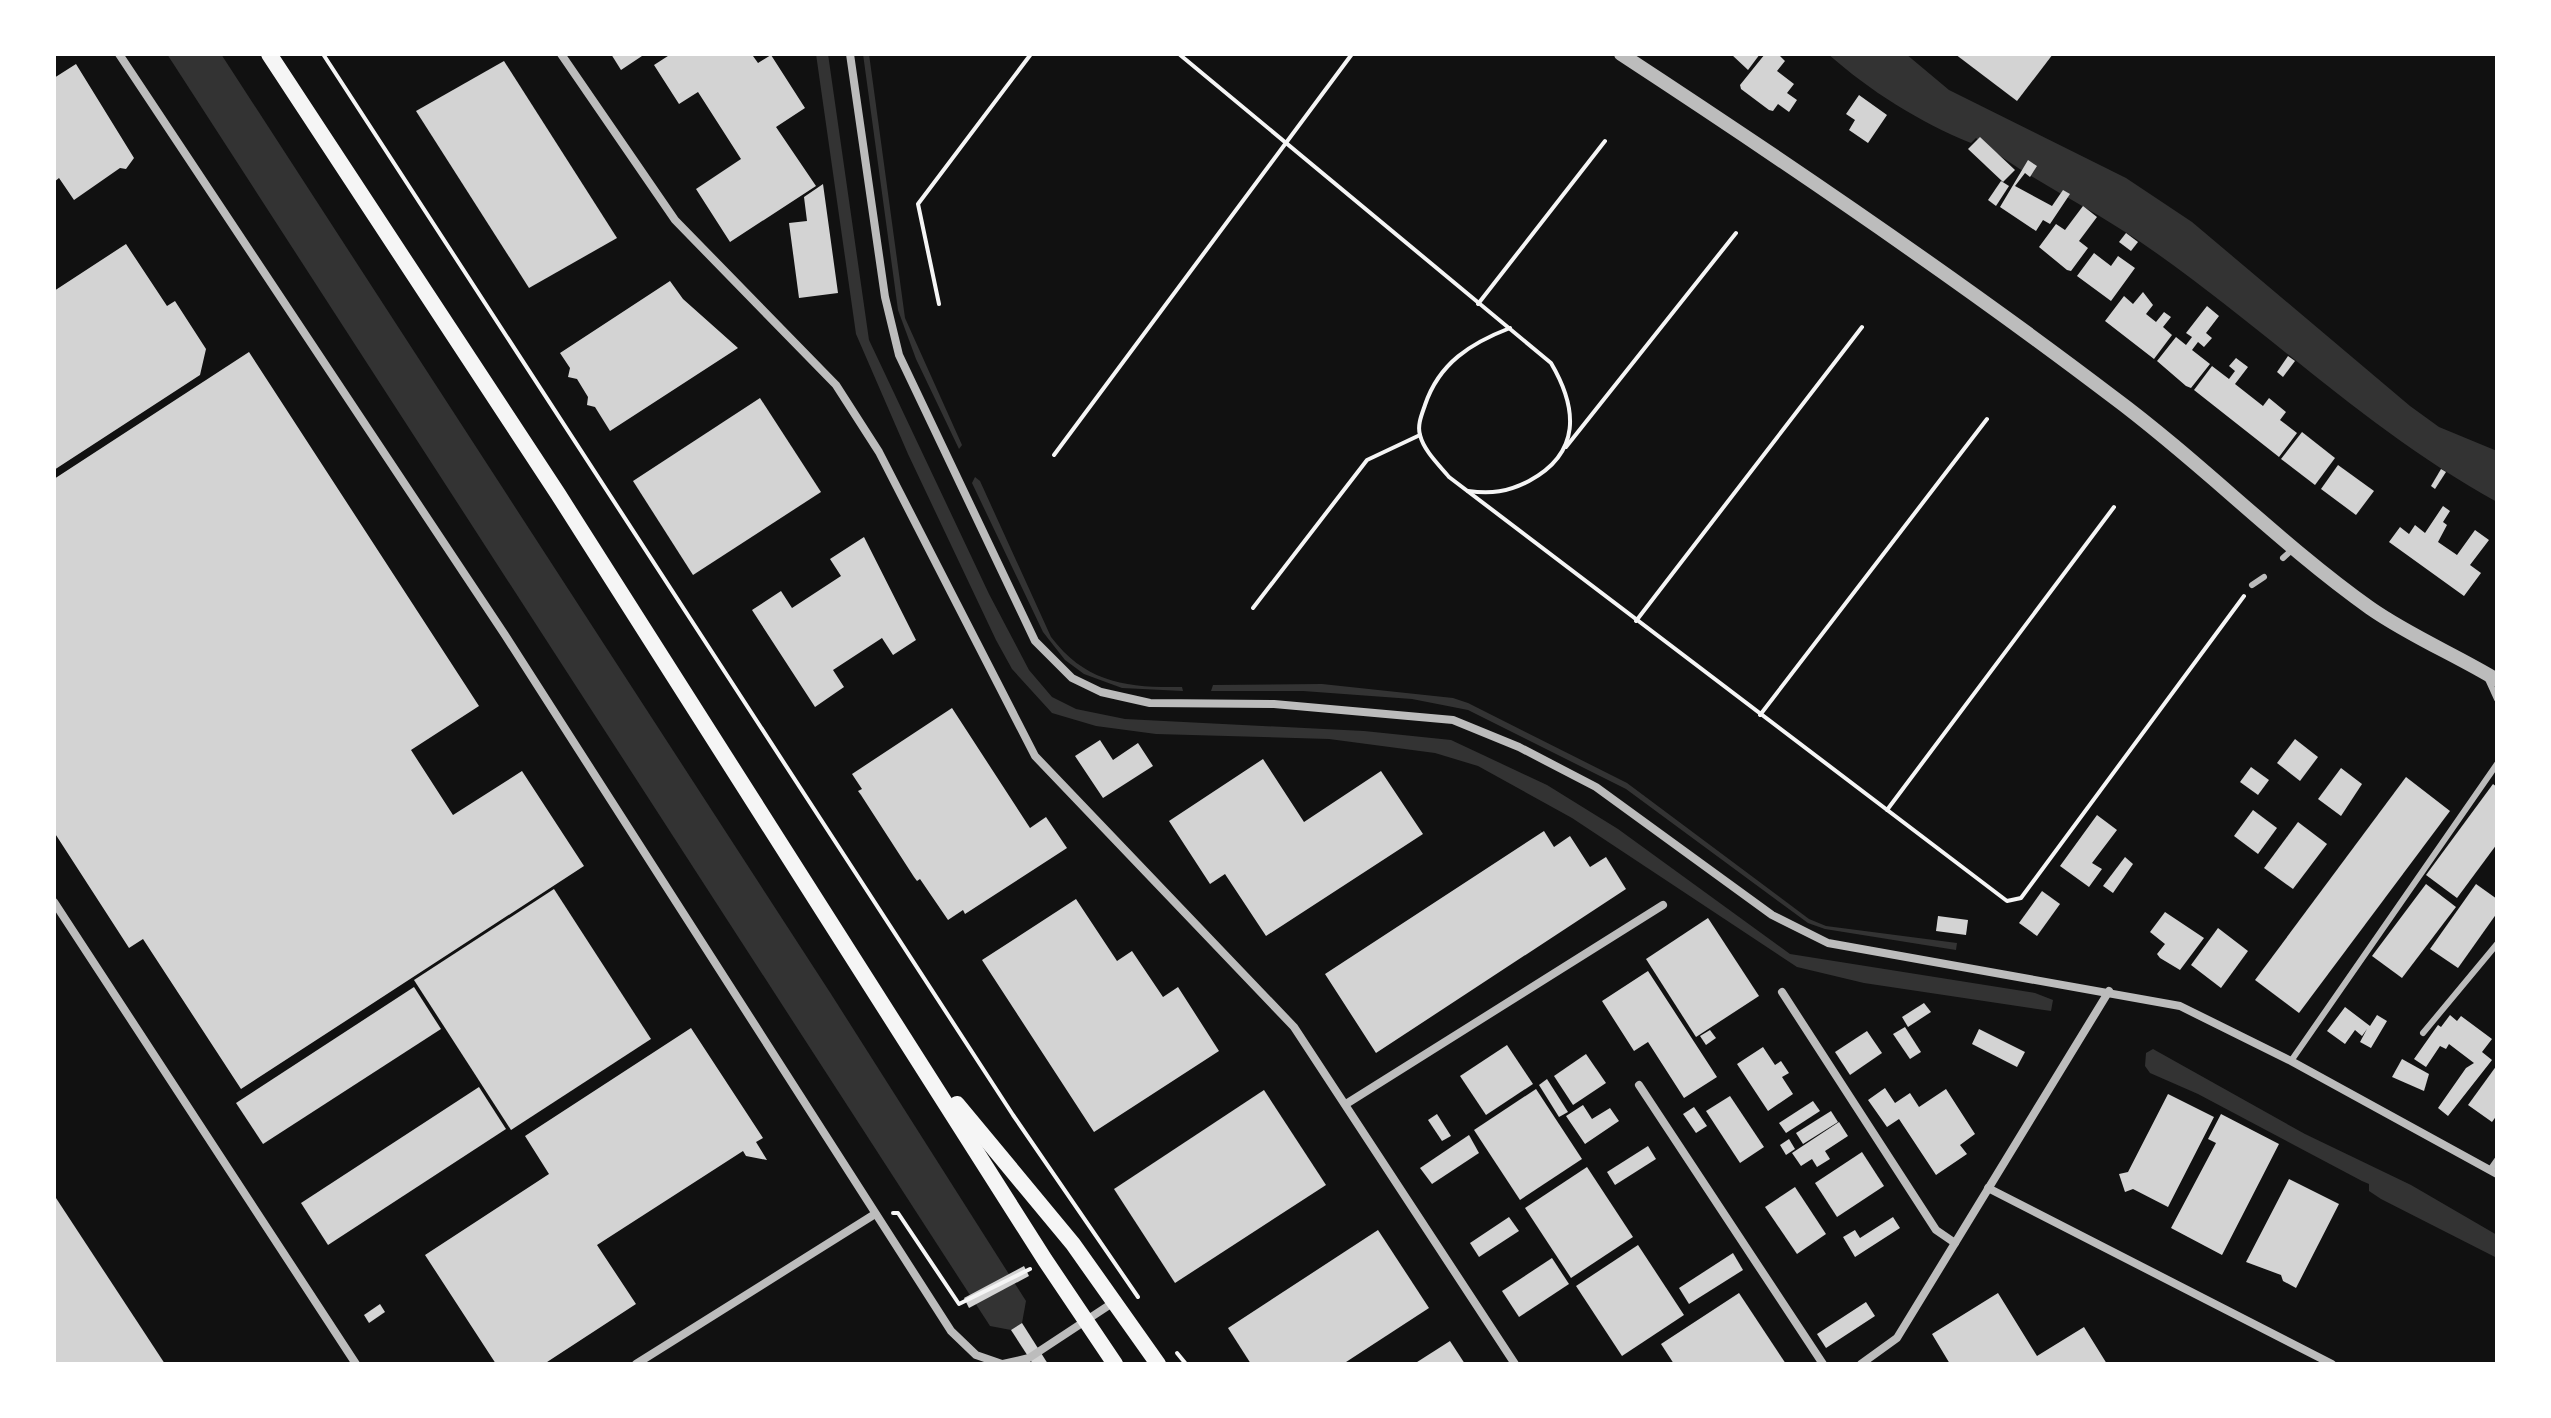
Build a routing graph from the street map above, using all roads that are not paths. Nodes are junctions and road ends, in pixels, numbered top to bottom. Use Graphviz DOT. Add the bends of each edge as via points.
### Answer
graph roads {
  1 [pos="119,54"];
  2 [pos="269,54"];
  3 [pos="561,54"];
  4 [pos="850,54"];
  5 [pos="1621,54"];
  6 [pos="2264,577"];
  7 [pos="2252,585"];
  8 [pos="2491,676"];
  9 [pos="2497,699"];
  10 [pos="2497,764"];
  11 [pos="54,902"];
  12 [pos="1663,905"];
  13 [pos="2497,944"];
  14 [pos="2109,991"];
  15 [pos="1782,992"];
  16 [pos="2423,1033"];
  17 [pos="916,1054"];
  18 [pos="2291,1061"];
  19 [pos="1639,1085"];
  20 [pos="1346,1104"];
  21 [pos="2497,1160"];
  22 [pos="2493,1172"];
  23 [pos="1988,1188"];
  24 [pos="875,1214"];
  25 [pos="1955,1243"];
  26 [pos="1114,1302"];
  27 [pos="1085,1321"];
  28 [pos="356,1364"];
  29 [pos="636,1364"];
  30 [pos="1002,1364"];
  31 [pos="1115,1364"];
  32 [pos="1158,1364"];
  33 [pos="1515,1364"];
  34 [pos="1823,1364"];
  35 [pos="1861,1364"];
  36 [pos="2332,1364"];
  1 -- 24 [label="street" via="514,647"];
  2 -- 17 [label="main road"];
  3 -- 20 [label="street" via="675,220 836,385 879,452 1035,756 1294,1027"];
  4 -- 14 [label="street" via="885,297 899,355 1035,641 1072,678 1101,692 1150,703 1274,704 1453,720 1596,787 1780,921 1828,943"];
  5 -- 8 [label="street" via="1794,167 2089,378 2151,425 2288,553 2372,609"];
  6 -- 7 [label="lane"];
  8 -- 9 [label="lane"];
  10 -- 18 [label="lane"];
  11 -- 28 [label="street"];
  12 -- 20 [label="street"];
  13 -- 16 [label="lane"];
  14 -- 18 [label="street" via="2180,1006"];
  14 -- 23 [label="street"];
  15 -- 25 [label="street" via="1936,1230"];
  17 -- 26 [label="main road" via="1073,1244"];
  17 -- 27 [label="main road"];
  18 -- 22 [label="street"];
  19 -- 34 [label="street"];
  20 -- 33 [label="street"];
  21 -- 22 [label="lane"];
  23 -- 25 [label="street"];
  23 -- 36 [label="street"];
  24 -- 29 [label="street"];
  24 -- 30 [label="street" via="951,1331 976,1355"];
  25 -- 35 [label="street" via="1897,1338"];
  26 -- 27 [label="street"];
  26 -- 32 [label="main road"];
  27 -- 30 [label="street" via="1029,1358"];
  27 -- 31 [label="main road"];
}
